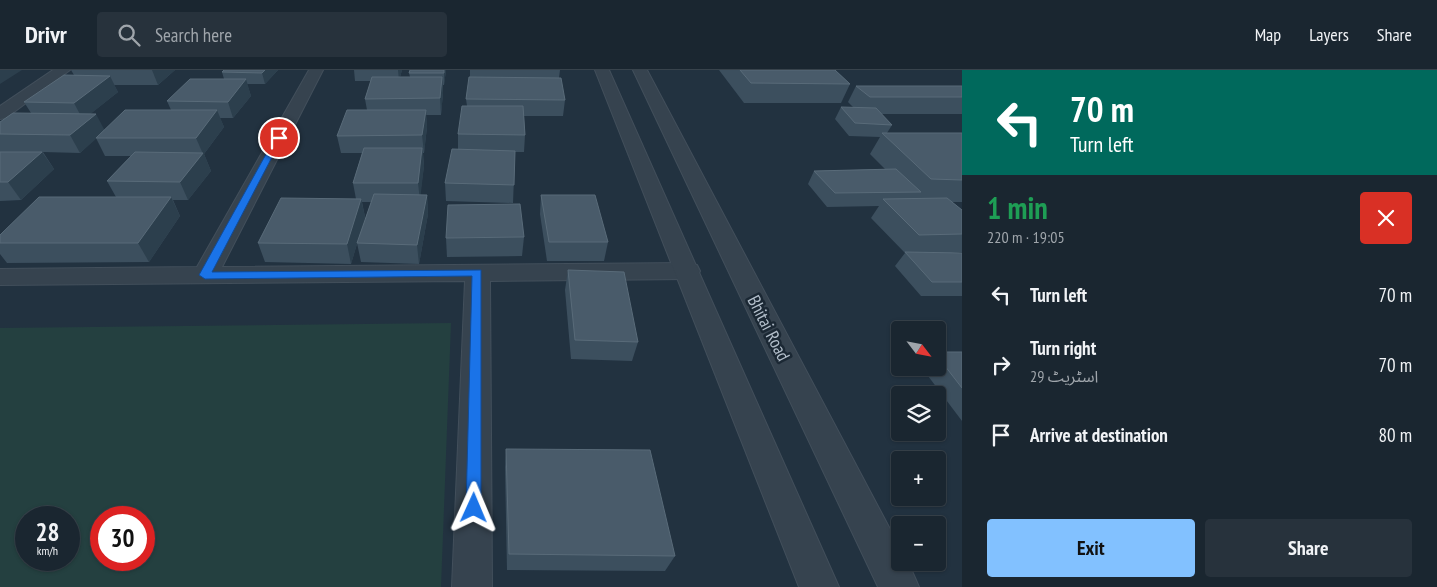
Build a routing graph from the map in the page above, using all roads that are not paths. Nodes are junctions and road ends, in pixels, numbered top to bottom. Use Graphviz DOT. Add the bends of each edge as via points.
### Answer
graph roads {
  1 [pos="63,70"];
  2 [pos="316,70"];
  3 [pos="602,70"];
  4 [pos="640,70"];
  5 [pos="0,114"];
  6 [pos="688,270"];
  7 [pos="478,273"];
  8 [pos="205,275"];
  9 [pos="0,277"];
  10 [pos="472,587"];
  11 [pos="819,587"];
  12 [pos="900,587"];
  1 -- 5 [label="street"];
  2 -- 8 [label="street"];
  3 -- 6 [label="street"];
  4 -- 12 [label="street, Bhitai Road"];
  6 -- 7 [label="street"];
  6 -- 11 [label="street"];
  7 -- 8 [label="street"];
  7 -- 10 [label="street"];
  8 -- 9 [label="street"];
}
